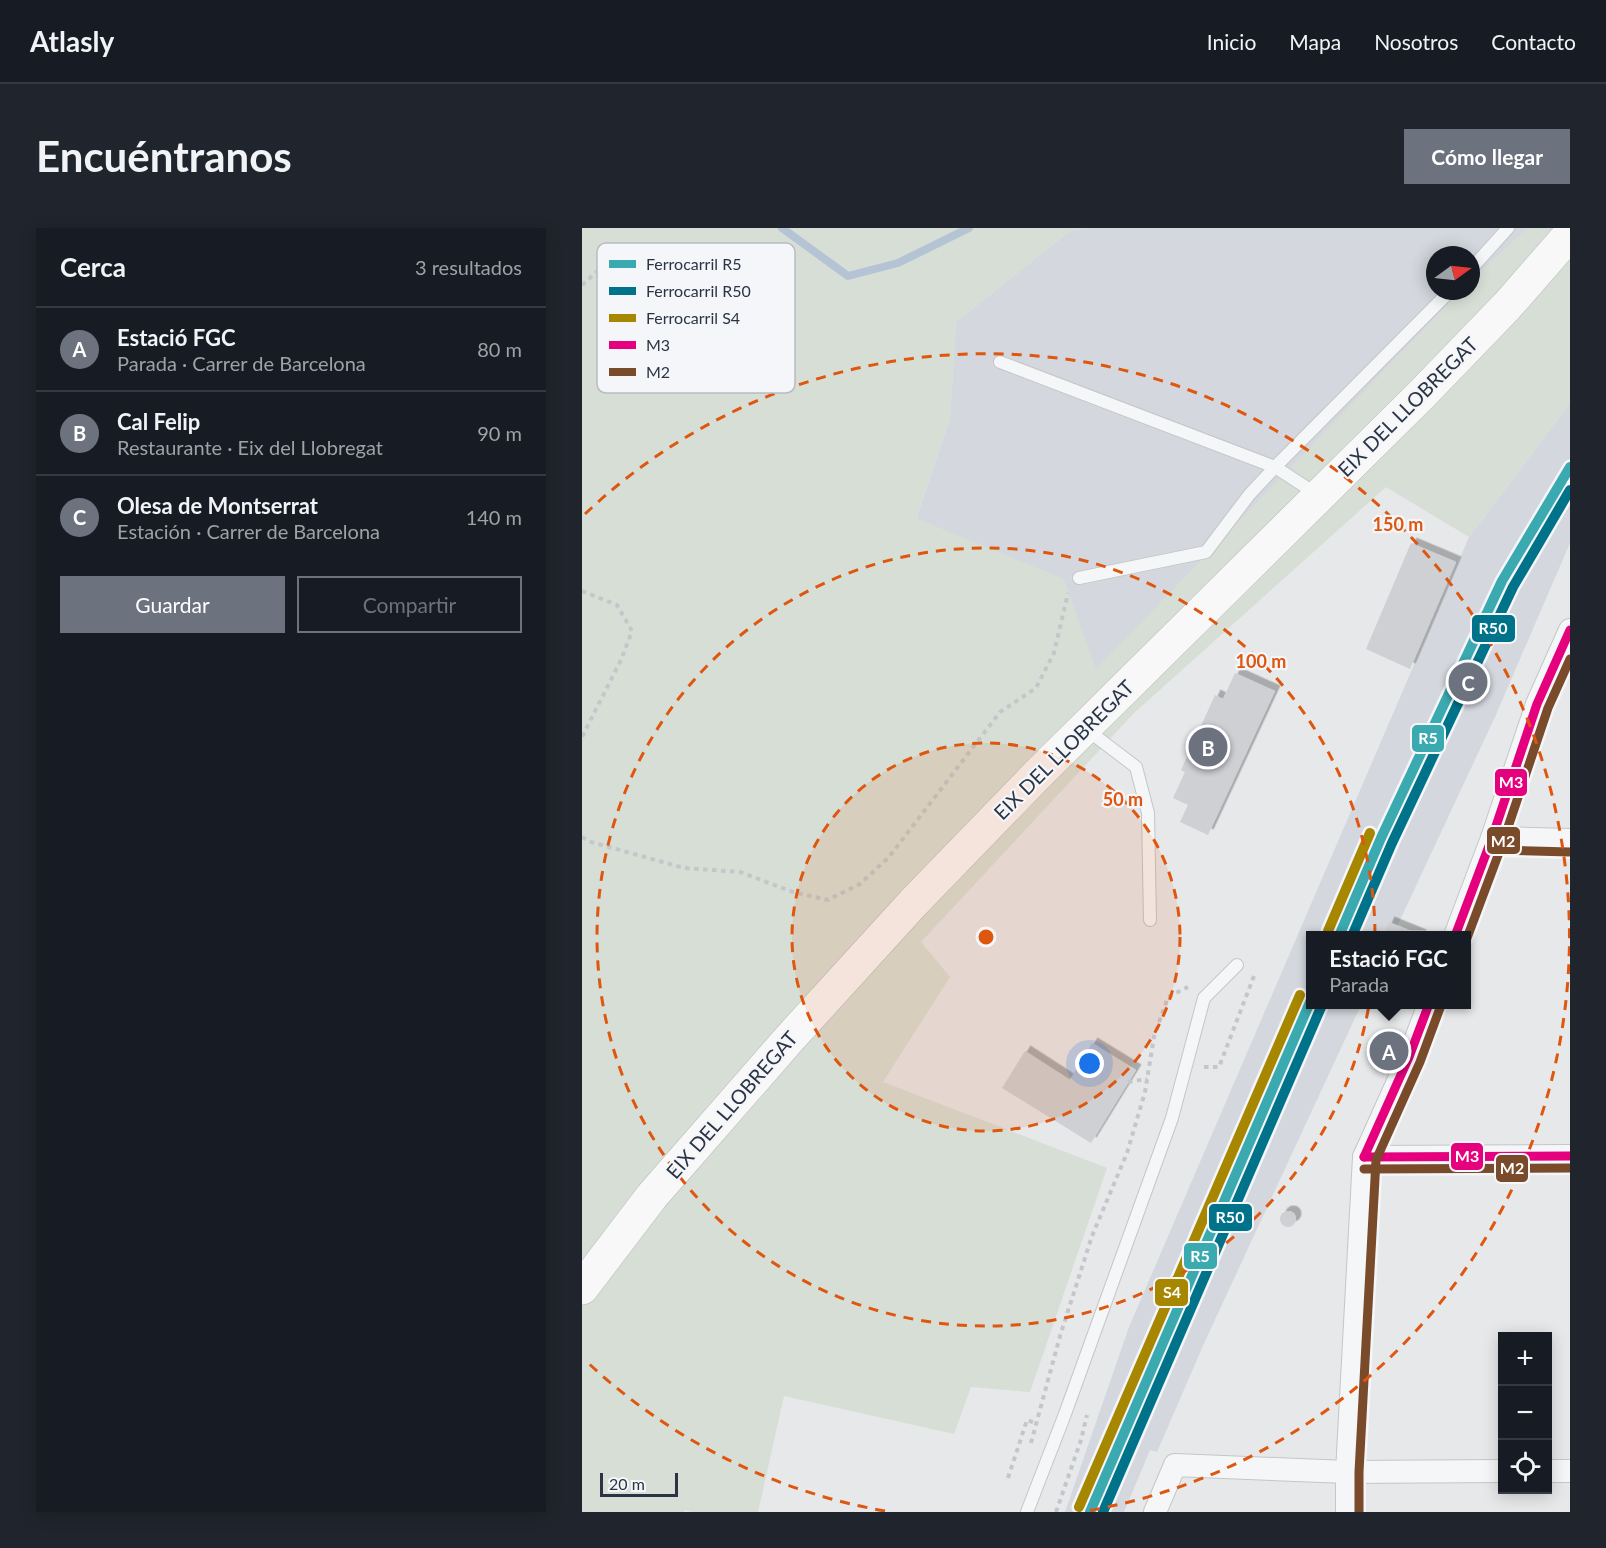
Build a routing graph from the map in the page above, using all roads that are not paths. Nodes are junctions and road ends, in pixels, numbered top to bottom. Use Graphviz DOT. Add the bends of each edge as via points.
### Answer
graph roads {
  1 [pos="1508,228"];
  2 [pos="1564,241"];
  3 [pos="1480,259"];
  4 [pos="1441,300"];
  5 [pos="1000,362"];
  6 [pos="1275,467"];
  7 [pos="1319,495"];
  8 [pos="1079,578"];
  9 [pos="1570,630"];
  10 [pos="1085,728"];
  11 [pos="1492,838"];
  12 [pos="1570,840"];
  13 [pos="1150,920"];
  14 [pos="1457,931"];
  15 [pos="1237,965"];
  16 [pos="1427,1009"];
  17 [pos="1365,1156"];
  18 [pos="1570,1156"];
  19 [pos="582,1288"];
  20 [pos="1498,1471"];
  21 [pos="1552,1471"];
  22 [pos="1570,1471"];
  23 [pos="1347,1472"];
  24 [pos="1027,1512"];
  25 [pos="1155,1512"];
  26 [pos="1347,1512"];
  1 -- 3 [label="lane"];
  2 -- 7 [label="highway, EIX DEL LLOBREGAT" via="1492,322"];
  4 -- 6 [label="lane"];
  5 -- 6 [label="lane"];
  6 -- 7 [label="lane"];
  6 -- 8 [label="lane" via="1206,552"];
  7 -- 10 [label="highway, EIX DEL LLOBREGAT"];
  9 -- 11 [label="street" via="1537,704"];
  10 -- 13 [label="lane" via="1136,767 1148,813"];
  10 -- 19 [label="highway, EIX DEL LLOBREGAT" via="913,903 790,1038 652,1196"];
  11 -- 12 [label="street"];
  11 -- 14 [label="street"];
  15 -- 24 [label="lane" via="1204,998 1172,1118"];
  16 -- 17 [label="street"];
  17 -- 18 [label="street"];
  17 -- 23 [label="street"];
  20 -- 23 [label="street"];
  21 -- 22 [label="street"];
  23 -- 25 [label="street" via="1175,1465"];
  23 -- 26 [label="street"];
}
